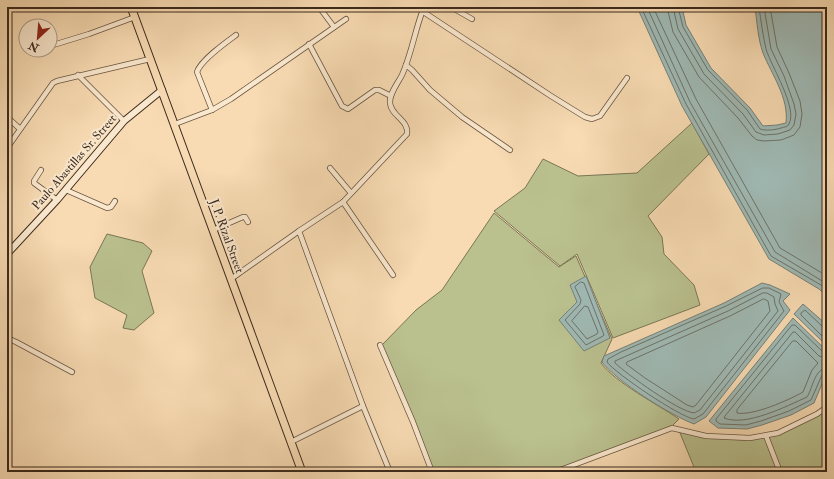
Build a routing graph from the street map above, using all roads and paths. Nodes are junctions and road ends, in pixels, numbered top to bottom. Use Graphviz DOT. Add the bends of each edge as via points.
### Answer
graph roads {
  1 [pos="131,7"];
  2 [pos="319,7"];
  3 [pos="451,7"];
  4 [pos="423,9"];
  5 [pos="135,18"];
  6 [pos="346,19"];
  7 [pos="472,19"];
  8 [pos="334,27"];
  9 [pos="236,35"];
  10 [pos="58,44"];
  11 [pos="309,44"];
  12 [pos="150,59"];
  13 [pos="406,65"];
  14 [pos="78,76"];
  15 [pos="627,78"];
  16 [pos="162,90"];
  17 [pos="391,96"];
  18 [pos="212,110"];
  19 [pos="7,117"];
  20 [pos="124,121"];
  21 [pos="175,124"];
  22 [pos="20,129"];
  23 [pos="7,148"];
  24 [pos="510,150"];
  25 [pos="330,168"];
  26 [pos="41,170"];
  27 [pos="66,190"];
  28 [pos="351,193"];
  29 [pos="57,200"];
  30 [pos="116,201"];
  31 [pos="343,202"];
  32 [pos="248,222"];
  33 [pos="213,230"];
  34 [pos="299,231"];
  35 [pos="7,254"];
  36 [pos="393,275"];
  37 [pos="231,279"];
  38 [pos="7,338"];
  39 [pos="380,345"];
  40 [pos="72,372"];
  41 [pos="363,406"];
  42 [pos="827,407"];
  43 [pos="766,436"];
  44 [pos="291,442"];
  45 [pos="302,472"];
  46 [pos="390,472"];
  47 [pos="432,472"];
  48 [pos="555,472"];
  49 [pos="780,472"];
  1 -- 5 [label="main road, J. P. Rizal Street"];
  2 -- 8 [label="street"];
  3 -- 7 [label="street"];
  4 -- 13 [label="street"];
  4 -- 15 [label="street" via="585,117 592,119 600,116"];
  5 -- 10 [label="street"];
  5 -- 12 [label="main road, J. P. Rizal Street"];
  6 -- 8 [label="street"];
  8 -- 11 [label="street"];
  9 -- 18 [label="street" via="217,50 197,72"];
  11 -- 17 [label="street" via="345,108 348,109 375,90"];
  11 -- 18 [label="street"];
  12 -- 14 [label="street"];
  12 -- 16 [label="main road, J. P. Rizal Street"];
  13 -- 17 [label="street"];
  13 -- 24 [label="street" via="462,117"];
  14 -- 20 [label="street"];
  14 -- 22 [label="street" via="56,80"];
  16 -- 20 [label="main road, Paulo Abastillas Sr. Street"];
  16 -- 21 [label="main road, J. P. Rizal Street"];
  17 -- 28 [label="street" via="392,110 405,124 407,134"];
  18 -- 21 [label="street"];
  19 -- 22 [label="street"];
  20 -- 27 [label="main road, Paulo Abastillas Sr. Street"];
  21 -- 33 [label="main road, J. P. Rizal Street"];
  22 -- 23 [label="street"];
  25 -- 28 [label="street"];
  26 -- 29 [label="street" via="34,183"];
  27 -- 29 [label="main road, Paulo Abastillas Sr. Street"];
  27 -- 30 [label="street" via="107,208 111,208"];
  28 -- 31 [label="street"];
  29 -- 35 [label="main road, Paulo Abastillas Sr. Street"];
  31 -- 34 [label="street"];
  31 -- 36 [label="street"];
  32 -- 33 [label="street" via="243,217"];
  33 -- 37 [label="main road, J. P. Rizal Street"];
  34 -- 37 [label="street"];
  34 -- 41 [label="street"];
  37 -- 44 [label="main road, J. P. Rizal Street"];
  38 -- 40 [label="street"];
  39 -- 47 [label="street"];
  41 -- 44 [label="street"];
  41 -- 46 [label="street"];
  42 -- 43 [label="street" via="793,427"];
  43 -- 48 [label="street" via="706,436 672,428"];
  43 -- 49 [label="street"];
  44 -- 45 [label="main road, J. P. Rizal Street"];
}
